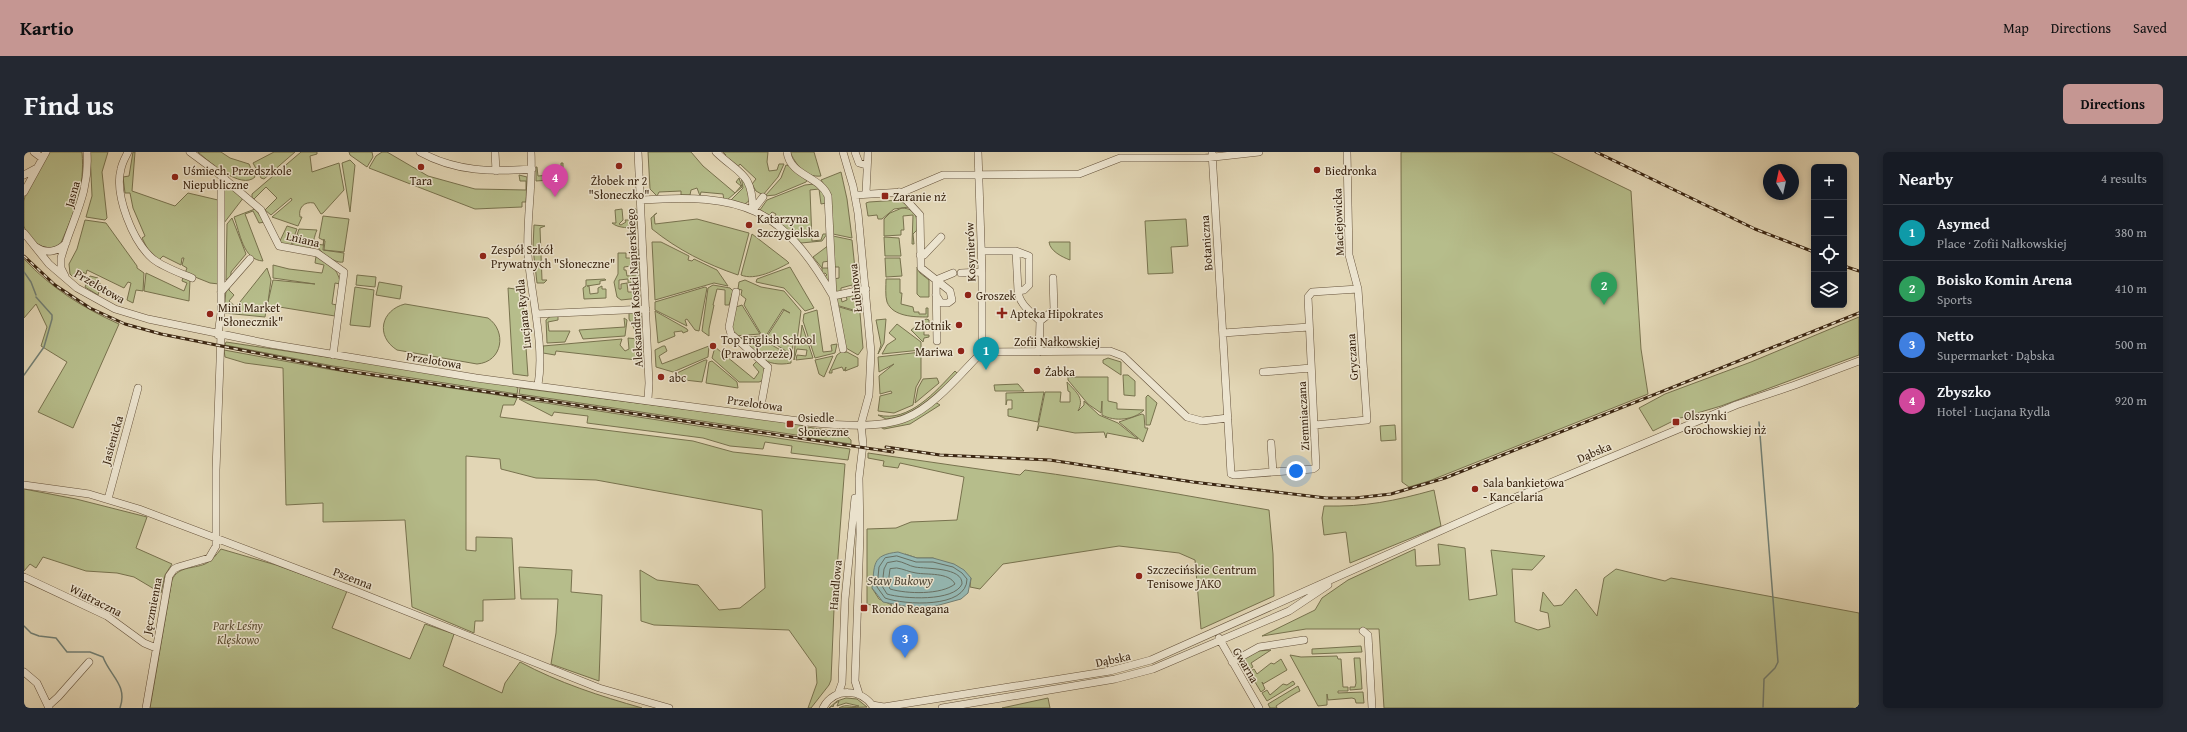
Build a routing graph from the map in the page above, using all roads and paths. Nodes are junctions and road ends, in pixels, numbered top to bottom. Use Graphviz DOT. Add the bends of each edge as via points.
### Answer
graph roads {
  1 [pos="34,152"];
  2 [pos="87,152"];
  3 [pos="128,152"];
  4 [pos="190,152"];
  5 [pos="420,152"];
  6 [pos="495,152"];
  7 [pos="531,152"];
  8 [pos="638,152"];
  9 [pos="716,152"];
  10 [pos="787,152"];
  11 [pos="843,152"];
  12 [pos="855,152"];
  13 [pos="868,152"];
  14 [pos="978,152"];
  15 [pos="1259,152"];
  16 [pos="1347,152"];
  17 [pos="1130,155"];
  18 [pos="1182,155"];
  19 [pos="1212,155"];
  20 [pos="42,158"];
  21 [pos="866,166"];
  22 [pos="532,169"];
  23 [pos="496,171"];
  24 [pos="978,175"];
  25 [pos="24,176"];
  26 [pos="225,179"];
  27 [pos="24,192"];
  28 [pos="899,192"];
  29 [pos="866,193"];
  30 [pos="855,195"];
  31 [pos="764,197"];
  32 [pos="641,200"];
  33 [pos="753,210"];
  34 [pos="24,233"];
  35 [pos="941,238"];
  36 [pos="67,241"];
  37 [pos="31,242"];
  38 [pos="981,251"];
  39 [pos="1016,251"];
  40 [pos="920,255"];
  41 [pos="250,259"];
  42 [pos="982,272"];
  43 [pos="192,278"];
  44 [pos="1053,278"];
  45 [pos="936,280"];
  46 [pos="73,285"];
  47 [pos="866,289"];
  48 [pos="1358,289"];
  49 [pos="1018,291"];
  50 [pos="221,292"];
  51 [pos="736,292"];
  52 [pos="936,295"];
  53 [pos="833,296"];
  54 [pos="646,309"];
  55 [pos="536,314"];
  56 [pos="1040,321"];
  57 [pos="1309,327"];
  58 [pos="1223,333"];
  59 [pos="220,335"];
  60 [pos="937,341"];
  61 [pos="843,349"];
  62 [pos="982,352"];
  63 [pos="1039,352"];
  64 [pos="333,355"];
  65 [pos="1859,361"];
  66 [pos="1312,368"];
  67 [pos="1263,372"];
  68 [pos="538,385"];
  69 [pos="138,388"];
  70 [pos="648,399"];
  71 [pos="762,400"];
  72 [pos="1228,418"];
  73 [pos="861,424"];
  74 [pos="1315,425"];
  75 [pos="1271,443"];
  76 [pos="1273,472"];
  77 [pos="1231,474"];
  78 [pos="859,478"];
  79 [pos="24,485"];
  80 [pos="108,499"];
  81 [pos="216,537"];
  82 [pos="1342,575"];
  83 [pos="24,577"];
  84 [pos="1363,631"];
  85 [pos="1216,632"];
  86 [pos="1304,640"];
  87 [pos="1220,641"];
  88 [pos="156,648"];
  89 [pos="89,662"];
  90 [pos="1232,662"];
  91 [pos="24,672"];
  92 [pos="838,694"];
  93 [pos="859,694"];
  94 [pos="873,706"];
  95 [pos="48,707"];
  96 [pos="146,708"];
  97 [pos="669,708"];
  98 [pos="823,708"];
  99 [pos="942,708"];
  100 [pos="1259,708"];
  101 [pos="1372,708"];
  1 -- 20 [label="street"];
  2 -- 36 [label="street, Jasna" via="86,188"];
  3 -- 43 [label="street" via="120,170 120,184 122,201 138,240 154,260"];
  4 -- 26 [label="street, Lniana"];
  5 -- 23 [label="street" via="448,164 474,170"];
  6 -- 23 [label="street"];
  7 -- 22 [label="street, Lucjana Rydla"];
  8 -- 32 [label="street, Aleksandra Kostki Napierskiego"];
  9 -- 33 [label="street" via="749,182"];
  10 -- 53 [label="street" via="796,169 821,184 828,196"];
  11 -- 30 [label="street, Łubinowa"];
  12 -- 21 [label="street" via="859,163"];
  13 -- 21 [label="street"];
  14 -- 24 [label="street, Kosynierów"];
  15 -- 19 [label="street"];
  16 -- 48 [label="street, Maciejowicka" via="1349,255"];
  17 -- 18 [label="street"];
  17 -- 24 [label="street" via="1079,174"];
  18 -- 19 [label="street"];
  19 -- 58 [label="street, Botaniczna"];
  20 -- 25 [label="street" via="31,172"];
  20 -- 27 [label="street"];
  21 -- 29 [label="street"];
  22 -- 23 [label="street"];
  22 -- 55 [label="street, Lucjana Rydla" via="528,253"];
  24 -- 28 [label="street" via="940,175"];
  24 -- 38 [label="street, Kosynierów"];
  26 -- 50 [label="street" via="221,189"];
  26 -- 64 [label="street, Lniana" via="264,212 279,246 317,253 344,272"];
  28 -- 29 [label="street"];
  28 -- 40 [label="street" via="920,215"];
  29 -- 30 [label="street"];
  30 -- 47 [label="street, Łubinowa"];
  31 -- 33 [label="street"];
  32 -- 33 [label="street" via="698,198"];
  32 -- 54 [label="street, Aleksandra Kostki Napierskiego"];
  33 -- 53 [label="street" via="778,226 803,249"];
  34 -- 37 [label="street, Przelotowa"];
  35 -- 40 [label="street" via="924,255"];
  36 -- 37 [label="street" via="60,248 50,251 40,250"];
  36 -- 46 [label="street, Jasna" via="60,266"];
  37 -- 46 [label="street, Przelotowa" via="49,264"];
  38 -- 39 [label="street"];
  38 -- 42 [label="street, Kosynierów"];
  39 -- 49 [label="street"];
  39 -- 49 [label="street" via="1028,254 1029,258 1029,285"];
  40 -- 45 [label="street" via="922,269"];
  41 -- 50 [label="street"];
  42 -- 45 [label="street" via="957,273"];
  42 -- 62 [label="street, Kosynierów"];
  44 -- 56 [label="street" via="1054,310"];
  45 -- 52 [label="street"];
  45 -- 52 [label="street" via="950,291 952,300 941,303"];
  46 -- 59 [label="street, Przelotowa" via="126,313"];
  47 -- 53 [label="street"];
  47 -- 73 [label="street, Łubinowa" via="871,373"];
  48 -- 57 [label="street, Ziemniaczana" via="1309,293"];
  48 -- 74 [label="street, Gryczana" via="1367,420"];
  49 -- 56 [label="street" via="1022,303"];
  50 -- 59 [label="street"];
  51 -- 71 [label="street" via="729,329 735,339 768,367"];
  52 -- 60 [label="street"];
  53 -- 61 [label="street"];
  54 -- 55 [label="street"];
  54 -- 70 [label="street, Aleksandra Kostki Napierskiego"];
  55 -- 68 [label="street, Lucjana Rydla"];
  56 -- 63 [label="street"];
  57 -- 58 [label="street"];
  57 -- 66 [label="street, Ziemniaczana"];
  58 -- 72 [label="street, Botaniczna"];
  59 -- 64 [label="street, Przelotowa"];
  59 -- 81 [label="street"];
  62 -- 63 [label="street, Zofii Nałkowskiej"];
  62 -- 73 [label="street" via="935,399 913,415 893,422"];
  63 -- 72 [label="street, Zofii Nałkowskiej" via="1117,353 1187,417 1202,421"];
  64 -- 68 [label="street, Przelotowa"];
  65 -- 82 [label="street, Dąbska" via="1717,413 1514,498"];
  66 -- 67 [label="street, Ziemniaczana"];
  66 -- 74 [label="street, Ziemniaczana"];
  68 -- 70 [label="street, Przelotowa"];
  69 -- 80 [label="street, Jasienicka"];
  70 -- 73 [label="street, Przelotowa" via="806,422"];
  72 -- 77 [label="street, Botaniczna"];
  73 -- 78 [label="street, Handlowa" via="863,444"];
  74 -- 76 [label="street, Ziemniaczana" via="1316,467"];
  75 -- 76 [label="street"];
  76 -- 77 [label="street, Ziemniaczana"];
  78 -- 92 [label="street, Handlowa" via="844,599 842,683"];
  78 -- 93 [label="street, Handlowa" via="860,534 855,684"];
  79 -- 80 [label="street, Pszenna" via="73,491"];
  80 -- 81 [label="street, Pszenna"];
  81 -- 88 [label="street, Jęczmienna" via="216,546 209,558 178,567 171,572"];
  81 -- 97 [label="street, Pszenna" via="599,688"];
  82 -- 85 [label="street, Dąbska"];
  82 -- 87 [label="street, Dąbska" via="1288,611"];
  83 -- 88 [label="street, Wiatraczna" via="108,616 144,643"];
  84 -- 101 [label="street" via="1368,635"];
  85 -- 87 [label="street, Gwarna"];
  85 -- 94 [label="street, Dąbska" via="1158,658 1126,668 884,707"];
  86 -- 90 [label="street" via="1258,647"];
  87 -- 90 [label="street, Gwarna"];
  87 -- 99 [label="street, Dąbska" via="1160,667 1128,676"];
  88 -- 96 [label="street, Jęczmienna"];
  89 -- 95 [label="street"];
  90 -- 100 [label="street, Gwarna"];
  91 -- 95 [label="street" via="37,683"];
  92 -- 93 [label="street"];
  92 -- 98 [label="street" via="828,700"];
  93 -- 94 [label="street"];
}
